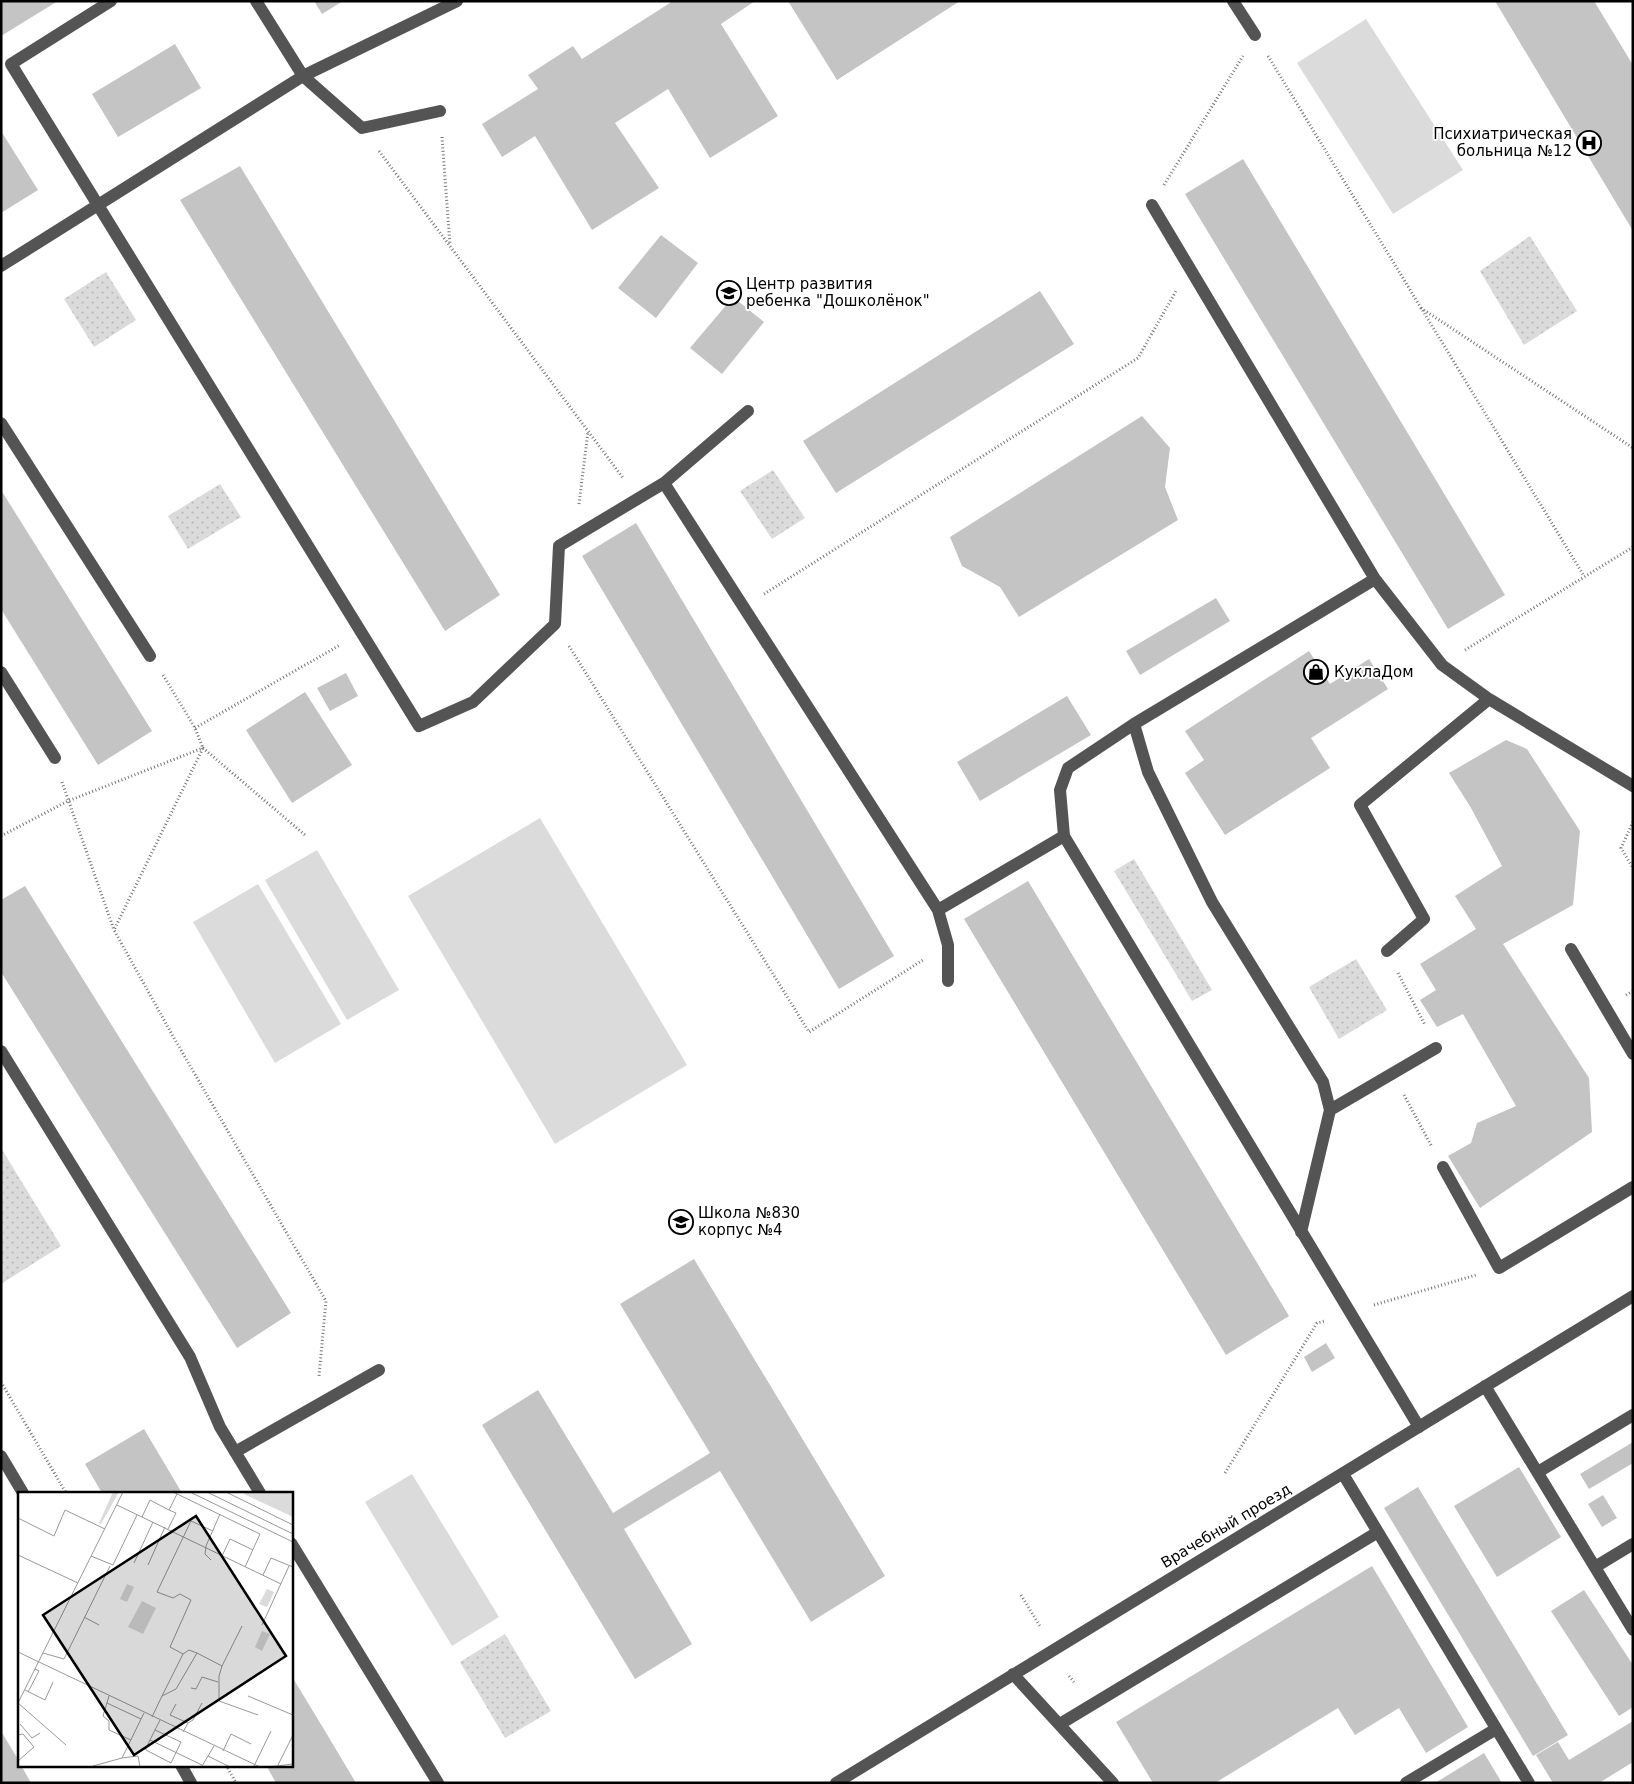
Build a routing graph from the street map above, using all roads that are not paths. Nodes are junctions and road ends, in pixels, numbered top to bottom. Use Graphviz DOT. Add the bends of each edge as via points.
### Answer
graph roads {
  1 [pos="111,1"];
  2 [pos="256,1"];
  3 [pos="457,1"];
  4 [pos="1234,1"];
  5 [pos="1255,35"];
  6 [pos="303,76"];
  7 [pos="440,111"];
  8 [pos="100,204"];
  9 [pos="1152,205"];
  10 [pos="1,266"];
  11 [pos="748,412"];
  12 [pos="1,423"];
  13 [pos="664,483"];
  14 [pos="1375,579"];
  15 [pos="150,656"];
  16 [pos="1,672"];
  17 [pos="1488,699"];
  18 [pos="1134,724"];
  19 [pos="55,758"];
  20 [pos="1633,786"];
  21 [pos="1064,836"];
  22 [pos="938,910"];
  23 [pos="1571,948"];
  24 [pos="1387,951"];
  25 [pos="948,981"];
  26 [pos="1436,1048"];
  27 [pos="1,1051"];
  28 [pos="1633,1054"];
  29 [pos="1330,1110"];
  30 [pos="1442,1167"];
  31 [pos="1633,1187"];
  32 [pos="1301,1232"];
  33 [pos="1633,1296"];
  34 [pos="379,1370"];
  35 [pos="1485,1386"];
  36 [pos="1633,1415"];
  37 [pos="1418,1427"];
  38 [pos="235,1452"];
  39 [pos="1,1456"];
  40 [pos="1538,1472"];
  41 [pos="1343,1474"];
  42 [pos="22,1492"];
  43 [pos="259,1492"];
  44 [pos="1378,1532"];
  45 [pos="1633,1544"];
  46 [pos="292,1545"];
  47 [pos="1595,1567"];
  48 [pos="1633,1630"];
  49 [pos="1013,1674"];
  50 [pos="1060,1724"];
  51 [pos="1496,1729"];
  52 [pos="182,1766"];
  53 [pos="191,1783"];
  54 [pos="438,1783"];
  55 [pos="836,1783"];
  56 [pos="1113,1783"];
  57 [pos="1406,1783"];
  58 [pos="1529,1783"];
  1 -- 8 [label="street" via="11,64"];
  2 -- 6 [label="street"];
  3 -- 6 [label="street"];
  4 -- 5 [label="street"];
  6 -- 7 [label="street" via="362,128"];
  6 -- 8 [label="street"];
  8 -- 10 [label="street"];
  8 -- 13 [label="street" via="420,726 473,702 555,624 559,546"];
  9 -- 14 [label="street"];
  11 -- 13 [label="street"];
  12 -- 15 [label="street"];
  13 -- 22 [label="street"];
  14 -- 17 [label="street" via="1442,665"];
  14 -- 18 [label="street"];
  16 -- 19 [label="street"];
  17 -- 20 [label="street"];
  17 -- 24 [label="street" via="1360,805 1424,919"];
  18 -- 21 [label="street" via="1068,768 1060,790"];
  18 -- 29 [label="street" via="1148,772 1212,902 1323,1082"];
  21 -- 22 [label="street"];
  21 -- 32 [label="street"];
  22 -- 25 [label="street" via="948,945"];
  23 -- 28 [label="street"];
  26 -- 29 [label="street"];
  27 -- 38 [label="street" via="190,1357 220,1427"];
  29 -- 32 [label="street"];
  30 -- 31 [label="street" via="1499,1268"];
  32 -- 37 [label="street"];
  33 -- 35 [label="street, Врачебный проезд"];
  34 -- 38 [label="street"];
  35 -- 37 [label="street, Врачебный проезд"];
  35 -- 40 [label="street"];
  36 -- 40 [label="street"];
  37 -- 41 [label="street, Врачебный проезд"];
  38 -- 43 [label="street"];
  39 -- 42 [label="street"];
  40 -- 47 [label="street"];
  41 -- 44 [label="street"];
  41 -- 49 [label="street, Врачебный проезд"];
  44 -- 50 [label="street"];
  44 -- 51 [label="street"];
  45 -- 47 [label="street"];
  46 -- 54 [label="street"];
  47 -- 48 [label="street"];
  49 -- 50 [label="street"];
  49 -- 55 [label="street, Врачебный проезд"];
  50 -- 56 [label="street"];
  51 -- 57 [label="street"];
  51 -- 58 [label="street"];
  52 -- 53 [label="street"];
}
